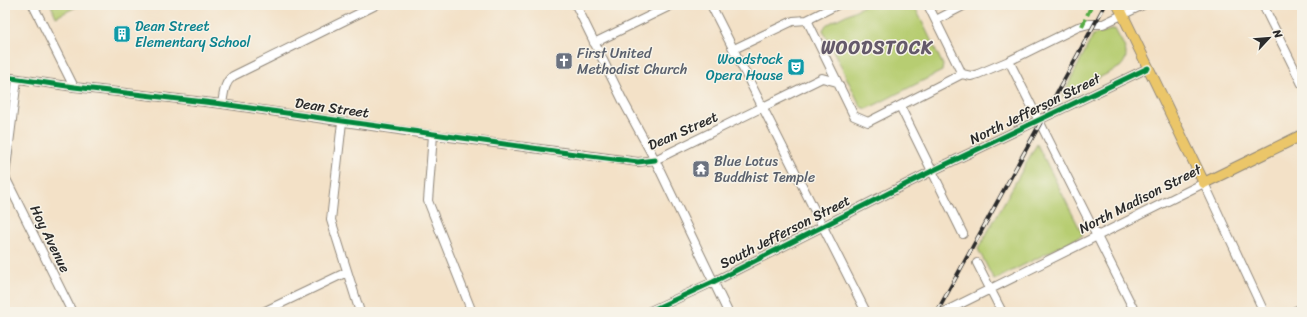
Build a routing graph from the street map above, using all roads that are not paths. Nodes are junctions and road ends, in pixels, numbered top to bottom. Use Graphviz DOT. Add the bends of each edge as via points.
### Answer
graph roads {
  1 [pos="33,5"];
  2 [pos="376,5"];
  3 [pos="576,5"];
  4 [pos="672,5"];
  5 [pos="711,5"];
  6 [pos="837,5"];
  7 [pos="928,5"];
  8 [pos="966,5"];
  9 [pos="1118,5"];
  10 [pos="1143,5"];
  11 [pos="1262,5"];
  12 [pos="1123,14"];
  13 [pos="807,20"];
  14 [pos="936,20"];
  15 [pos="594,43"];
  16 [pos="734,49"];
  17 [pos="1009,61"];
  18 [pos="827,62"];
  19 [pos="1148,68"];
  20 [pos="962,74"];
  21 [pos="5,77"];
  22 [pos="822,78"];
  23 [pos="18,79"];
  24 [pos="837,82"];
  25 [pos="1302,84"];
  26 [pos="74,88"];
  27 [pos="222,104"];
  28 [pos="900,106"];
  29 [pos="764,108"];
  30 [pos="1039,121"];
  31 [pos="342,122"];
  32 [pos="433,135"];
  33 [pos="1302,135"];
  34 [pos="655,160"];
  35 [pos="932,171"];
  36 [pos="5,176"];
  37 [pos="1204,183"];
  38 [pos="5,194"];
  39 [pos="14,195"];
  40 [pos="821,227"];
  41 [pos="963,234"];
  42 [pos="1098,236"];
  43 [pos="977,263"];
  44 [pos="348,272"];
  45 [pos="713,282"];
  46 [pos="990,289"];
  47 [pos="1302,308"];
  48 [pos="72,312"];
  49 [pos="263,312"];
  50 [pos="360,312"];
  51 [pos="472,312"];
  52 [pos="648,312"];
  53 [pos="728,312"];
  54 [pos="866,312"];
  55 [pos="944,312"];
  56 [pos="1002,312"];
  57 [pos="1135,312"];
  58 [pos="1264,312"];
  59 [pos="1293,312"];
  1 -- 26 [label="street"];
  2 -- 27 [label="street" via="234,76 225,88"];
  3 -- 15 [label="street"];
  4 -- 15 [label="street"];
  5 -- 16 [label="street"];
  6 -- 13 [label="street"];
  7 -- 14 [label="street"];
  8 -- 14 [label="street"];
  9 -- 12 [label="main road"];
  10 -- 12 [label="street"];
  11 -- 25 [label="street"];
  12 -- 17 [label="street" via="1103,24 1078,27"];
  12 -- 19 [label="main road"];
  13 -- 16 [label="street" via="793,21"];
  13 -- 18 [label="street"];
  14 -- 20 [label="street"];
  15 -- 34 [label="street"];
  16 -- 29 [label="street"];
  17 -- 20 [label="street" via="971,76"];
  17 -- 30 [label="street"];
  18 -- 22 [label="street"];
  18 -- 24 [label="street"];
  19 -- 30 [label="street, North Jefferson Street"];
  19 -- 37 [label="main road"];
  20 -- 28 [label="street"];
  21 -- 23 [label="street, Dean Street"];
  22 -- 24 [label="street"];
  22 -- 29 [label="street, Dean Street"];
  23 -- 26 [label="street, Dean Street"];
  23 -- 36 [label="street, Hoy Avenue"];
  24 -- 28 [label="street" via="854,116 868,122"];
  26 -- 27 [label="street, Dean Street"];
  27 -- 31 [label="street, Dean Street"];
  28 -- 35 [label="street"];
  29 -- 34 [label="street, Dean Street"];
  29 -- 40 [label="street"];
  30 -- 35 [label="street, North Jefferson Street"];
  30 -- 42 [label="street"];
  31 -- 32 [label="street, Dean Street"];
  31 -- 44 [label="street" via="331,220"];
  32 -- 34 [label="street, Dean Street" via="638,162"];
  32 -- 51 [label="street" via="428,201"];
  33 -- 37 [label="main road, North Madison Street"];
  34 -- 45 [label="street"];
  35 -- 40 [label="street, South Jefferson Street"];
  35 -- 41 [label="street"];
  36 -- 39 [label="street, Hoy Avenue"];
  37 -- 42 [label="street, North Madison Street"];
  37 -- 58 [label="street"];
  38 -- 39 [label="street"];
  39 -- 48 [label="street, Hoy Avenue"];
  40 -- 45 [label="street, South Jefferson Street"];
  40 -- 54 [label="street"];
  42 -- 46 [label="street, North Madison Street"];
  42 -- 57 [label="street"];
  43 -- 46 [label="street"];
  44 -- 49 [label="street"];
  44 -- 50 [label="street"];
  45 -- 52 [label="street, South Jefferson Street"];
  45 -- 53 [label="street"];
  46 -- 55 [label="street, North Madison Street"];
  46 -- 56 [label="street"];
  47 -- 59 [label="street"];
}
